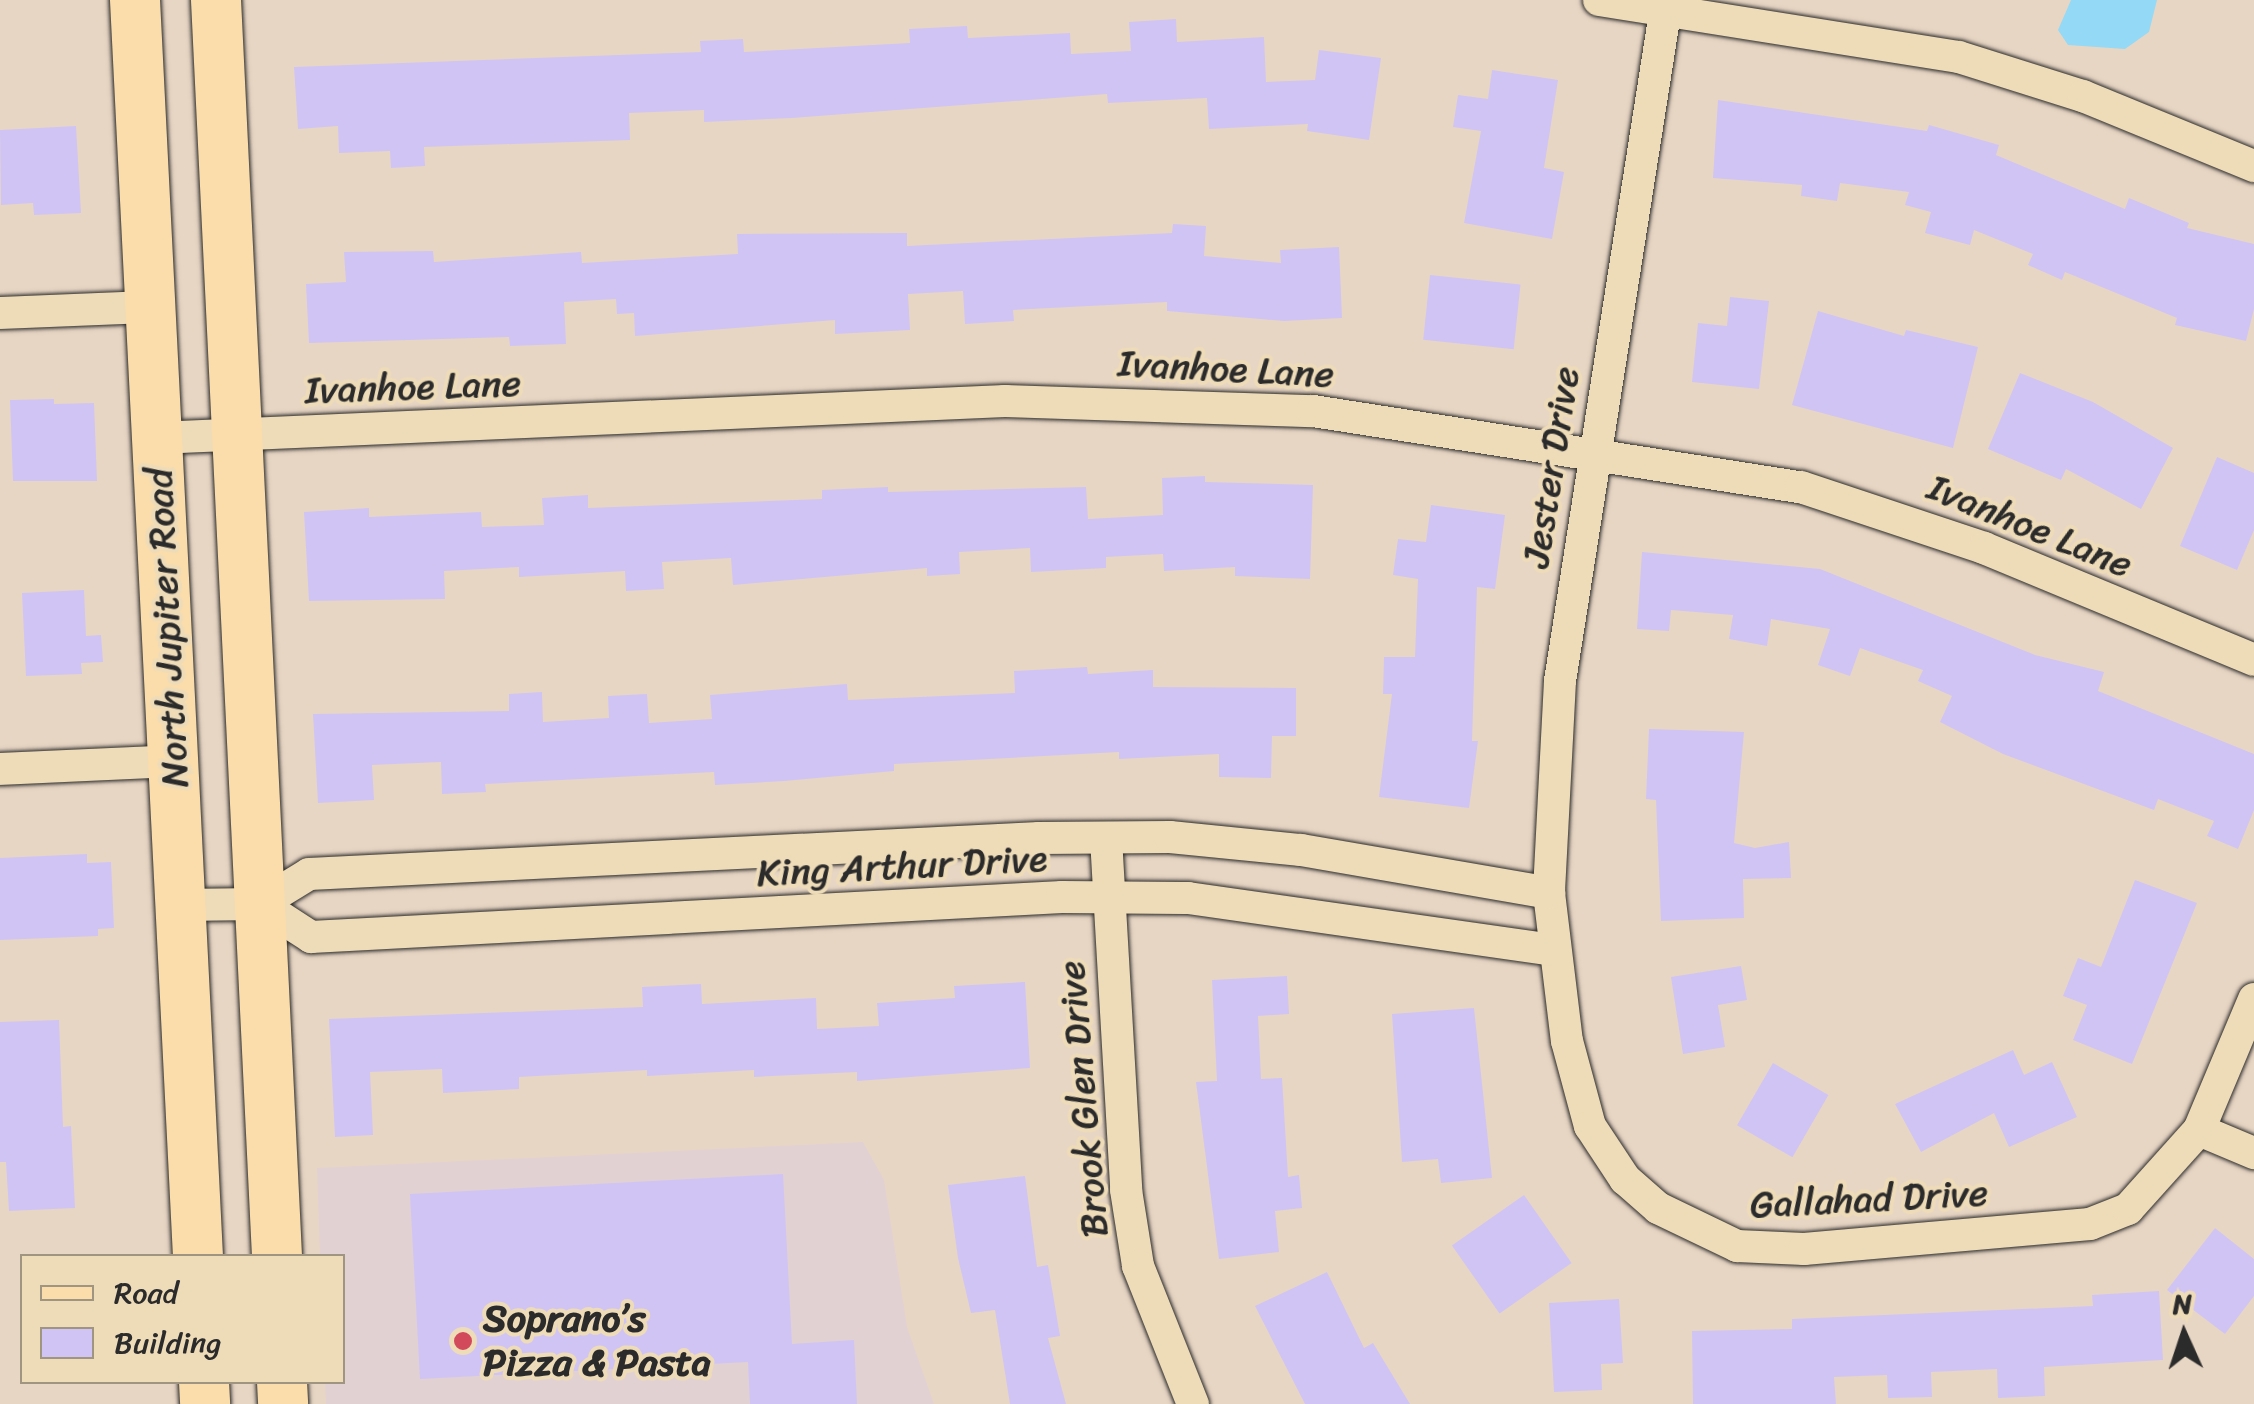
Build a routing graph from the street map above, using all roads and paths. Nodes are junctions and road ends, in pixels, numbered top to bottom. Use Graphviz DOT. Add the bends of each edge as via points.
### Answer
graph roads {
  1 [pos="134,0"];
  2 [pos="216,0"];
  3 [pos="1598,0"];
  4 [pos="1666,5"];
  5 [pos="2254,166"];
  6 [pos="150,307"];
  7 [pos="0,313"];
  8 [pos="237,435"];
  9 [pos="156,438"];
  10 [pos="1593,454"];
  11 [pos="2254,660"];
  12 [pos="174,761"];
  13 [pos="0,769"];
  14 [pos="1106,838"];
  15 [pos="1550,893"];
  16 [pos="1109,898"];
  17 [pos="260,904"];
  18 [pos="178,905"];
  19 [pos="1553,950"];
  20 [pos="2254,999"];
  21 [pos="2199,1130"];
  22 [pos="2254,1153"];
  23 [pos="198,1254"];
  24 [pos="276,1254"];
  25 [pos="1193,1404"];
  1 -- 6 [label="main road, North Jupiter Road"];
  2 -- 8 [label="main road, North Jupiter Road"];
  3 -- 4 [label="street"];
  4 -- 5 [label="street" via="1959,57 2083,96"];
  4 -- 10 [label="street, Jester Drive"];
  6 -- 7 [label="street"];
  6 -- 9 [label="main road, North Jupiter Road"];
  8 -- 9 [label="street, Ivanhoe Lane"];
  8 -- 10 [label="street, Ivanhoe Lane" via="1005,401 1162,402 1313,411"];
  8 -- 17 [label="main road, North Jupiter Road"];
  9 -- 12 [label="main road, North Jupiter Road"];
  10 -- 11 [label="street, Ivanhoe Lane" via="1801,487 1874,507"];
  10 -- 15 [label="street, Jester Drive" via="1560,681"];
  12 -- 13 [label="street"];
  12 -- 18 [label="main road, North Jupiter Road"];
  14 -- 15 [label="street, King Arthur Drive" via="1301,850"];
  14 -- 16 [label="street, Brook Glen Drive"];
  14 -- 17 [label="street, King Arthur Drive" via="309,874"];
  15 -- 19 [label="street, Jester Drive"];
  16 -- 17 [label="street, King Arthur Drive" via="310,937"];
  16 -- 19 [label="street, King Arthur Drive" via="1188,898 1313,911"];
  16 -- 25 [label="street, Brook Glen Drive" via="1119,1120 1138,1266"];
  17 -- 18 [label="street"];
  17 -- 24 [label="main road, North Jupiter Road"];
  18 -- 23 [label="main road, North Jupiter Road"];
  19 -- 21 [label="street, Gallahad Drive" via="1590,1126 1625,1179 1658,1208 1737,1246 1804,1250 2090,1224 2128,1209"];
  20 -- 21 [label="street, Gallahad Drive"];
  21 -- 22 [label="street"];
}
